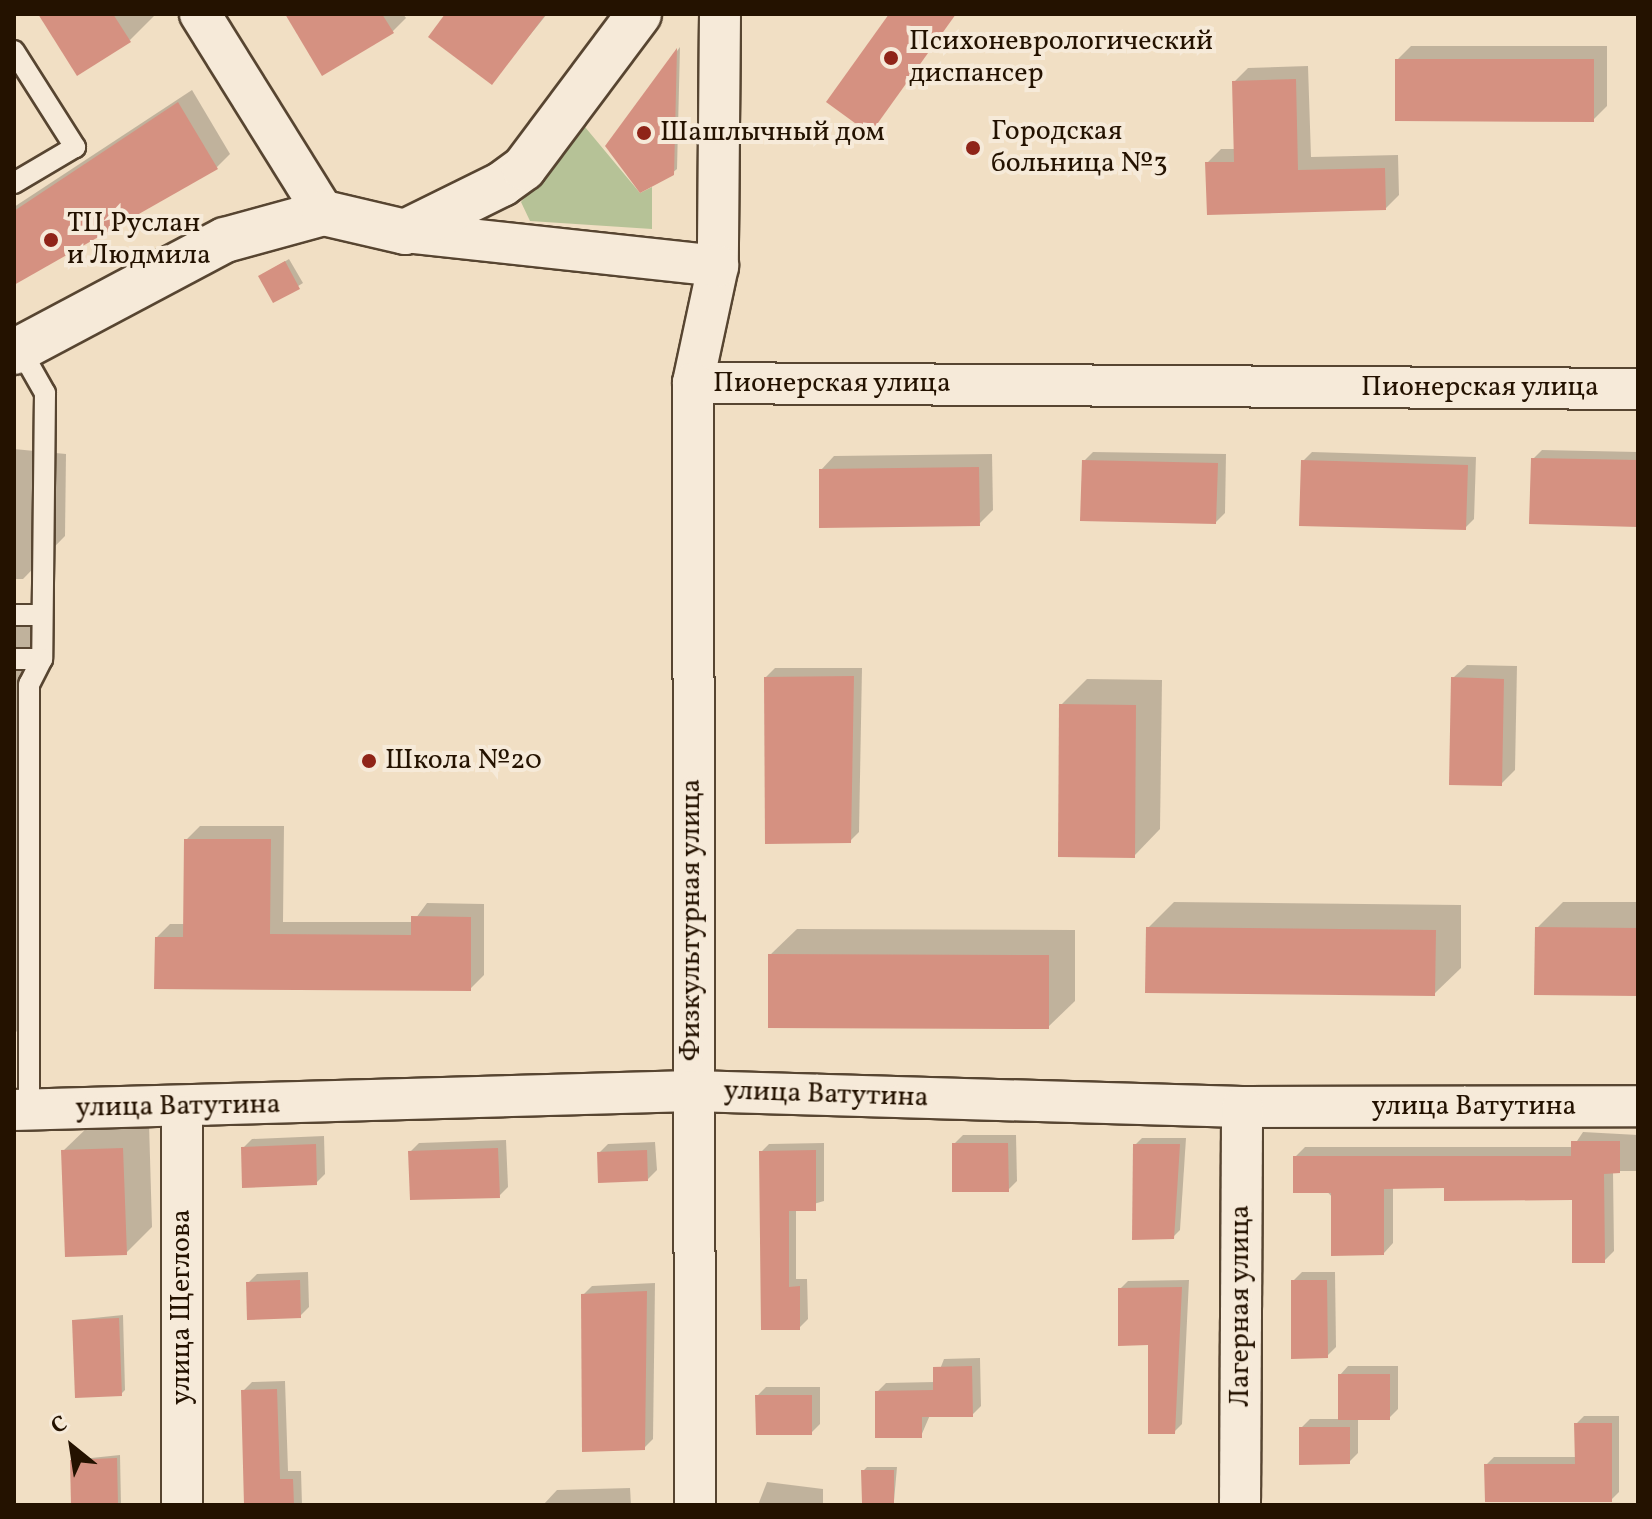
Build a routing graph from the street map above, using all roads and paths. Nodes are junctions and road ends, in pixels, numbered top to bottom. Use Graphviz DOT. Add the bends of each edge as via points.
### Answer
graph roads {
  1 [pos="200,14"];
  2 [pos="639,14"];
  3 [pos="720,14"];
  4 [pos="14,51"];
  5 [pos="14,183"];
  6 [pos="324,213"];
  7 [pos="405,232"];
  8 [pos="718,266"];
  9 [pos="17,350"];
  10 [pos="693,383"];
  11 [pos="1638,389"];
  12 [pos="14,615"];
  13 [pos="42,615"];
  14 [pos="14,659"];
  15 [pos="42,659"];
  16 [pos="692,1091"];
  17 [pos="1638,1106"];
  18 [pos="1242,1107"];
  19 [pos="182,1109"];
  20 [pos="22,1110"];
  21 [pos="182,1505"];
  22 [pos="695,1505"];
  23 [pos="1240,1505"];
  1 -- 6 [label="street"];
  2 -- 7 [label="street" via="524,168"];
  3 -- 8 [label="street, Пионерская улица"];
  4 -- 5 [label="lane" via="75,147"];
  6 -- 7 [label="street"];
  6 -- 9 [label="street" via="225,240"];
  7 -- 8 [label="street"];
  8 -- 10 [label="street, Пионерская улица"];
  9 -- 13 [label="lane" via="45,393"];
  10 -- 11 [label="street, Пионерская улица"];
  10 -- 16 [label="street, Физкультурная улица"];
  12 -- 13 [label="lane"];
  13 -- 15 [label="lane"];
  14 -- 15 [label="lane"];
  15 -- 20 [label="lane" via="29,684"];
  16 -- 18 [label="street, улица Ватутина"];
  16 -- 19 [label="street, улица Ватутина"];
  16 -- 22 [label="street, Физкультурная улица"];
  17 -- 18 [label="street, улица Ватутина"];
  18 -- 23 [label="street, Лагерная улица"];
  19 -- 20 [label="street, улица Ватутина"];
  19 -- 21 [label="street, улица Щеглова"];
}
